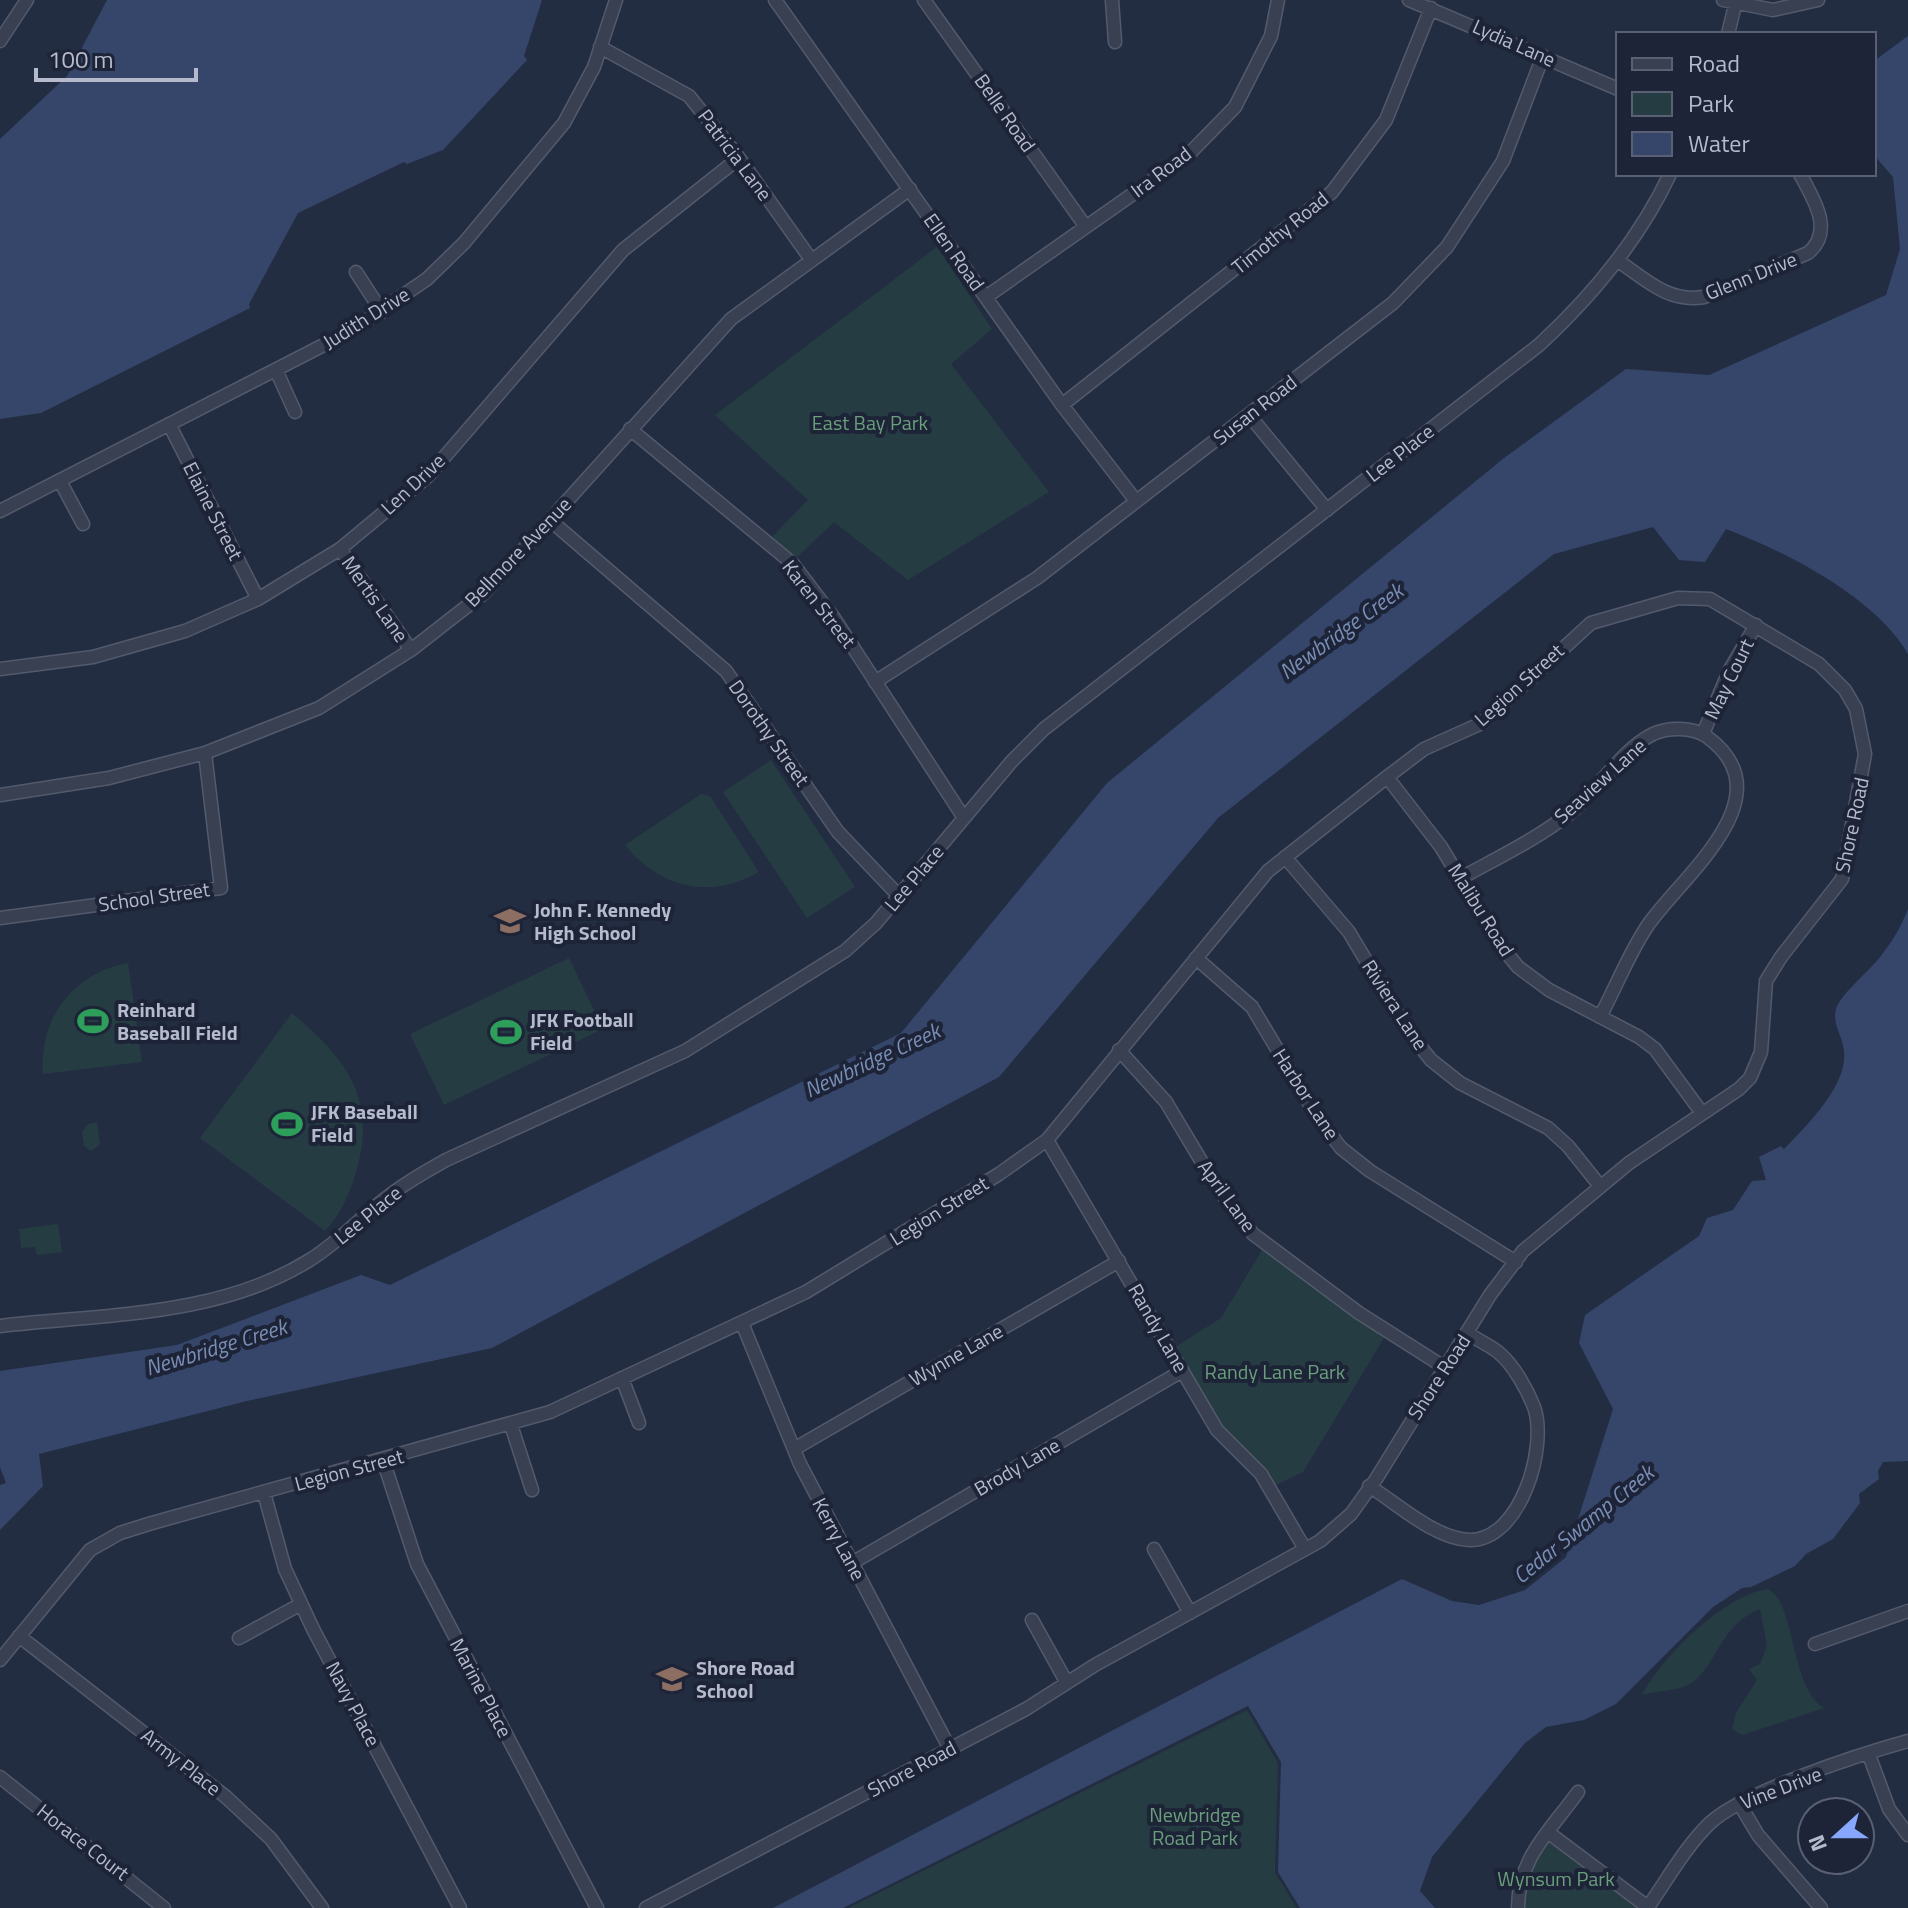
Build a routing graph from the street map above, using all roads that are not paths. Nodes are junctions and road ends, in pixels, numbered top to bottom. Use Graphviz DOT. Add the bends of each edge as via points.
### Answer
graph roads {
  1 [pos="27,0"];
  2 [pos="616,0"];
  3 [pos="775,0"];
  4 [pos="924,0"];
  5 [pos="1112,0"];
  6 [pos="1278,0"];
  7 [pos="1409,0"];
  8 [pos="1818,0"];
  9 [pos="1729,2"];
  10 [pos="1431,8"];
  11 [pos="1728,32"];
  12 [pos="0,41"];
  13 [pos="1115,42"];
  14 [pos="600,47"];
  15 [pos="1543,56"];
  16 [pos="1616,88"];
  17 [pos="739,158"];
  18 [pos="1669,176"];
  19 [pos="1801,176"];
  20 [pos="910,189"];
  21 [pos="1086,227"];
  22 [pos="810,258"];
  23 [pos="1617,260"];
  24 [pos="356,272"];
  25 [pos="986,297"];
  26 [pos="382,312"];
  27 [pos="276,370"];
  28 [pos="1062,405"];
  29 [pos="295,412"];
  30 [pos="1249,415"];
  31 [pos="169,424"];
  32 [pos="630,429"];
  33 [pos="60,481"];
  34 [pos="1136,501"];
  35 [pos="1327,510"];
  36 [pos="0,511"];
  37 [pos="551,521"];
  38 [pos="83,524"];
  39 [pos="340,549"];
  40 [pos="258,599"];
  41 [pos="1756,625"];
  42 [pos="411,650"];
  43 [pos="0,669"];
  44 [pos="875,682"];
  45 [pos="1703,734"];
  46 [pos="205,753"];
  47 [pos="1387,777"];
  48 [pos="0,795"];
  49 [pos="964,818"];
  50 [pos="1285,857"];
  51 [pos="1461,878"];
  52 [pos="899,896"];
  53 [pos="0,918"];
  54 [pos="1196,958"];
  55 [pos="1600,1017"];
  56 [pos="1119,1050"];
  57 [pos="1702,1113"];
  58 [pos="1047,1140"];
  59 [pos="1600,1186"];
  60 [pos="1119,1261"];
  61 [pos="1516,1262"];
  62 [pos="742,1323"];
  63 [pos="0,1326"];
  64 [pos="1467,1332"];
  65 [pos="1444,1367"];
  66 [pos="1182,1371"];
  67 [pos="622,1378"];
  68 [pos="639,1423"];
  69 [pos="511,1425"];
  70 [pos="794,1449"];
  71 [pos="383,1460"];
  72 [pos="1369,1486"];
  73 [pos="532,1490"];
  74 [pos="264,1493"];
  75 [pos="1154,1549"];
  76 [pos="1305,1549"];
  77 [pos="852,1563"];
  78 [pos="301,1604"];
  79 [pos="1908,1611"];
  80 [pos="1190,1613"];
  81 [pos="1032,1620"];
  82 [pos="19,1636"];
  83 [pos="239,1638"];
  84 [pos="1815,1644"];
  85 [pos="0,1660"];
  86 [pos="1067,1683"];
  87 [pos="1908,1741"];
  88 [pos="950,1749"];
  89 [pos="1869,1755"];
  90 [pos="0,1777"];
  91 [pos="1578,1792"];
  92 [pos="1739,1803"];
  93 [pos="1549,1833"];
  94 [pos="1908,1835"];
  95 [pos="1648,1907"];
  96 [pos="164,1908"];
  97 [pos="322,1908"];
  98 [pos="460,1908"];
  99 [pos="597,1908"];
  100 [pos="646,1908"];
  101 [pos="1518,1908"];
  102 [pos="1821,1908"];
  1 -- 12 [label="street"];
  2 -- 14 [label="street, Judith Drive"];
  3 -- 20 [label="street, Ellen Road"];
  4 -- 21 [label="street, Belle Road"];
  5 -- 13 [label="street"];
  6 -- 21 [label="street, Ira Road" via="1271,36 1235,107 1187,156"];
  7 -- 10 [label="street, Lydia Lane"];
  8 -- 9 [label="street" via="1773,10"];
  9 -- 11 [label="street"];
  10 -- 15 [label="street, Lydia Lane"];
  10 -- 28 [label="street, Timothy Road" via="1386,120 1332,192"];
  14 -- 17 [label="street, Patricia Lane" via="689,96"];
  14 -- 26 [label="street, Judith Drive" via="580,98 526,171 455,252"];
  15 -- 16 [label="street, Lydia Lane"];
  15 -- 30 [label="street, Susan Road" via="1503,161 1447,247 1393,303"];
  17 -- 22 [label="street, Patricia Lane"];
  17 -- 39 [label="street, Len Drive" via="623,250 428,476"];
  18 -- 23 [label="street, Lee Place"];
  19 -- 23 [label="street, Glenn Drive" via="1821,224 1818,242 1808,253 1688,300 1667,294"];
  20 -- 22 [label="street, Bellmore Avenue"];
  20 -- 25 [label="street, Ellen Road"];
  21 -- 25 [label="street, Ira Road"];
  22 -- 32 [label="street, Bellmore Avenue" via="731,319"];
  23 -- 35 [label="street, Lee Place" via="1539,345"];
  24 -- 26 [label="street"];
  25 -- 28 [label="street, Ellen Road"];
  26 -- 27 [label="street, Judith Drive"];
  27 -- 29 [label="street"];
  27 -- 31 [label="street, Judith Drive"];
  28 -- 34 [label="street, Ellen Road"];
  30 -- 34 [label="street, Susan Road"];
  30 -- 35 [label="street"];
  31 -- 33 [label="street, Judith Drive"];
  31 -- 40 [label="street, Elaine Street"];
  32 -- 37 [label="street, Bellmore Avenue"];
  32 -- 44 [label="street, Karen Street" via="793,564"];
  33 -- 36 [label="street, Judith Drive"];
  33 -- 38 [label="street"];
  34 -- 44 [label="street, Susan Road" via="1037,578"];
  35 -- 49 [label="street, Lee Place" via="1044,729"];
  37 -- 42 [label="street, Bellmore Avenue" via="484,593"];
  37 -- 52 [label="street, Dorothy Street" via="726,671 838,832"];
  39 -- 40 [label="street, Len Drive"];
  39 -- 42 [label="street, Mertis Lane"];
  40 -- 43 [label="street, Len Drive" via="185,631 107,653"];
  41 -- 45 [label="street, May Court" via="1729,671"];
  41 -- 47 [label="street, Legion Street" via="1696,596 1600,619 1569,640 1482,723 1424,749"];
  41 -- 57 [label="street, Shore Road" via="1819,664 1845,690 1863,729 1864,772 1842,879 1766,981 1756,1067 1739,1089"];
  42 -- 46 [label="street, Bellmore Avenue" via="319,708"];
  44 -- 49 [label="street, Karen Street"];
  45 -- 51 [label="street, Seaview Lane" via="1672,729 1651,735 1570,813"];
  45 -- 55 [label="street" via="1728,755 1736,773 1731,817 1720,838 1646,928"];
  46 -- 48 [label="street, Bellmore Avenue" via="109,778"];
  46 -- 53 [label="street, School Street" via="221,888"];
  47 -- 50 [label="street, Legion Street"];
  47 -- 51 [label="street, Malibu Road"];
  49 -- 52 [label="street, Lee Place"];
  50 -- 54 [label="street, Legion Street"];
  50 -- 59 [label="street, Riviera Lane" via="1349,932 1431,1060 1460,1083 1548,1128"];
  51 -- 55 [label="street, Malibu Road" via="1518,967"];
  52 -- 63 [label="street, Lee Place" via="860,940 792,986 685,1051 434,1167 316,1256 263,1283 180,1307"];
  54 -- 56 [label="street, Legion Street"];
  54 -- 61 [label="street, Harbor Lane" via="1252,1007 1341,1148"];
  55 -- 57 [label="street, Malibu Road" via="1655,1049"];
  56 -- 58 [label="street, Legion Street"];
  56 -- 65 [label="street, April Lane" via="1166,1102 1218,1189 1253,1234 1359,1313"];
  57 -- 59 [label="street, Shore Road"];
  58 -- 60 [label="street, Randy Lane"];
  58 -- 62 [label="street, Legion Street" via="806,1292"];
  59 -- 61 [label="street, Shore Road"];
  60 -- 66 [label="street, Randy Lane"];
  60 -- 70 [label="street, Wynne Lane"];
  61 -- 64 [label="street, Shore Road"];
  62 -- 67 [label="street, Legion Street"];
  62 -- 70 [label="street, Kerry Lane"];
  64 -- 65 [label="street, Shore Road"];
  64 -- 72 [label="street" via="1511,1365 1538,1420 1534,1456 1511,1520 1494,1535 1454,1537"];
  65 -- 72 [label="street, Shore Road"];
  66 -- 76 [label="street, Randy Lane" via="1217,1430 1270,1485"];
  66 -- 77 [label="street, Brody Lane"];
  67 -- 68 [label="street"];
  67 -- 69 [label="street, Legion Street"];
  69 -- 71 [label="street, Legion Street"];
  69 -- 73 [label="street"];
  70 -- 77 [label="street, Kerry Lane"];
  71 -- 74 [label="street, Legion Street"];
  71 -- 99 [label="street, Marine Place" via="417,1564"];
  72 -- 76 [label="street, Shore Road" via="1344,1521"];
  74 -- 78 [label="street, Navy Place" via="285,1569"];
  74 -- 82 [label="street, Legion Street" via="104,1540 70,1570"];
  75 -- 80 [label="street"];
  76 -- 80 [label="street, Shore Road"];
  77 -- 88 [label="street, Kerry Lane"];
  78 -- 83 [label="street"];
  78 -- 98 [label="street, Navy Place"];
  79 -- 84 [label="street"];
  80 -- 86 [label="street, Shore Road"];
  81 -- 86 [label="street"];
  82 -- 85 [label="street, Legion Street"];
  82 -- 97 [label="street, Army Place" via="226,1797 271,1839"];
  86 -- 88 [label="street, Shore Road"];
  87 -- 89 [label="street, Vine Drive"];
  88 -- 100 [label="street, Shore Road"];
  89 -- 92 [label="street, Vine Drive"];
  89 -- 94 [label="street" via="1889,1809"];
  90 -- 96 [label="street, Horace Court"];
  91 -- 93 [label="street"];
  92 -- 95 [label="street, Vine Drive" via="1707,1826"];
  92 -- 102 [label="street" via="1758,1835"];
  93 -- 95 [label="street"];
  93 -- 101 [label="street" via="1525,1864"];
}
